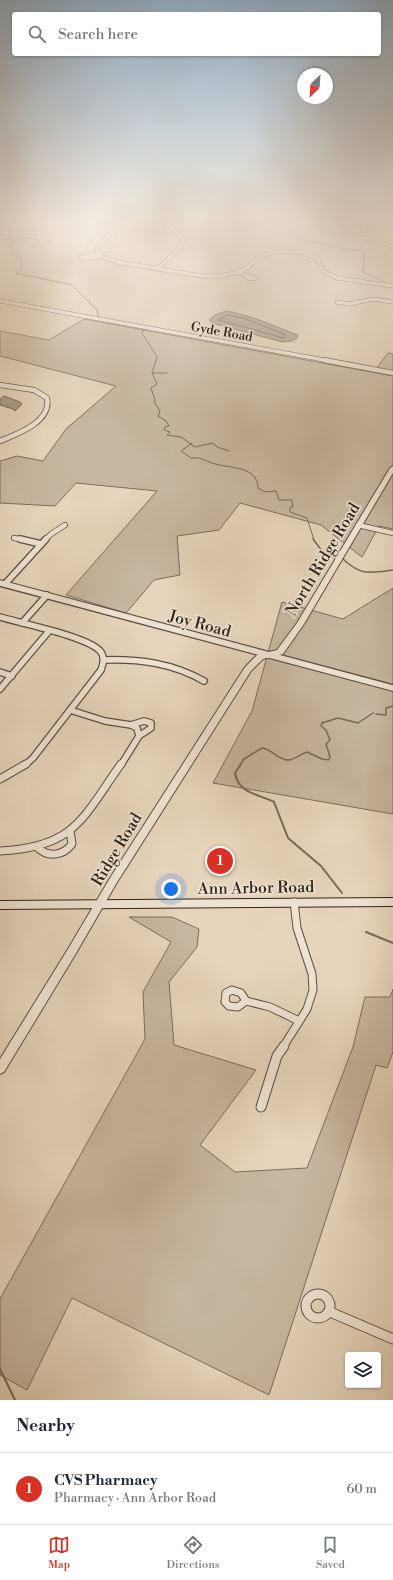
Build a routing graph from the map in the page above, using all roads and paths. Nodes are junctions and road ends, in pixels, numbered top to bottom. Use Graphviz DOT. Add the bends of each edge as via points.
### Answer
graph roads {
  1 [pos="377,283"];
  2 [pos="393,286"];
  3 [pos="0,302"];
  4 [pos="338,302"];
  5 [pos="393,302"];
  6 [pos="393,373"];
  7 [pos="0,385"];
  8 [pos="0,441"];
  9 [pos="393,468"];
  10 [pos="65,525"];
  11 [pos="358,525"];
  12 [pos="393,533"];
  13 [pos="14,538"];
  14 [pos="41,544"];
  15 [pos="2,583"];
  16 [pos="47,595"];
  17 [pos="0,617"];
  18 [pos="22,624"];
  19 [pos="50,631"];
  20 [pos="268,654"];
  21 [pos="104,660"];
  22 [pos="0,672"];
  23 [pos="12,676"];
  24 [pos="204,681"];
  25 [pos="393,688"];
  26 [pos="0,689"];
  27 [pos="70,710"];
  28 [pos="131,725"];
  29 [pos="139,736"];
  30 [pos="0,778"];
  31 [pos="70,831"];
  32 [pos="37,847"];
  33 [pos="0,851"];
  34 [pos="294,902"];
  35 [pos="393,902"];
  36 [pos="102,904"];
  37 [pos="0,905"];
  38 [pos="246,1001"];
  39 [pos="299,1022"];
  40 [pos="0,1069"];
  41 [pos="262,1107"];
  42 [pos="330,1312"];
  43 [pos="393,1339"];
  1 -- 2 [label="street"];
  3 -- 6 [label="street, Gyde Road"];
  4 -- 5 [label="street" via="349,304 374,299"];
  7 -- 8 [label="street" via="35,390 47,399 49,404 47,412 38,420"];
  9 -- 11 [label="street, North Ridge Road"];
  10 -- 14 [label="street"];
  11 -- 12 [label="street"];
  11 -- 20 [label="street, North Ridge Road" via="300,624 280,652"];
  13 -- 14 [label="street"];
  14 -- 15 [label="street"];
  15 -- 16 [label="street, Joy Road"];
  16 -- 18 [label="street"];
  16 -- 20 [label="street, Joy Road"];
  17 -- 18 [label="street"];
  18 -- 19 [label="street"];
  19 -- 21 [label="street" via="92,644 100,651"];
  19 -- 23 [label="street"];
  20 -- 25 [label="street, Joy Road"];
  20 -- 36 [label="street, Ridge Road" via="260,657 248,669 113,881"];
  21 -- 24 [label="street" via="144,660 191,673"];
  21 -- 27 [label="street" via="101,670"];
  22 -- 23 [label="street"];
  23 -- 26 [label="street"];
  27 -- 28 [label="street"];
  27 -- 30 [label="street" via="33,758"];
  28 -- 29 [label="street" via="137,728"];
  28 -- 29 [label="street" via="144,721 151,724 151,728"];
  29 -- 31 [label="street" via="87,815"];
  31 -- 32 [label="street"];
  31 -- 32 [label="street" via="72,844 63,852 50,854 42,852"];
  32 -- 33 [label="street"];
  34 -- 35 [label="main road, Ann Arbor Road"];
  34 -- 36 [label="main road, Ann Arbor Road"];
  34 -- 39 [label="street" via="297,928 314,982 309,1004"];
  36 -- 37 [label="main road, Ann Arbor Road"];
  36 -- 40 [label="street, Ridge Road"];
  38 -- 39 [label="street" via="270,1007"];
  39 -- 41 [label="street" via="277,1056"];
  42 -- 43 [label="street"];
}
